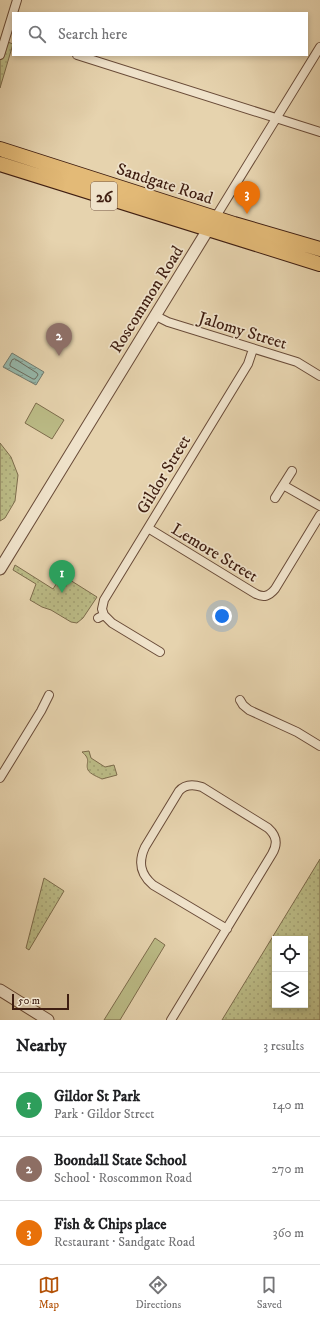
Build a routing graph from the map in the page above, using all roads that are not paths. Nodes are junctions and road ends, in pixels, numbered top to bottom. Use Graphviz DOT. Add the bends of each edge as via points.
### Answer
graph roads {
  1 [pos="17,0"];
  2 [pos="13,12"];
  3 [pos="12,16"];
  4 [pos="7,33"];
  5 [pos="320,47"];
  6 [pos="0,55"];
  7 [pos="80,56"];
  8 [pos="276,118"];
  9 [pos="320,132"];
  10 [pos="0,149"];
  11 [pos="0,164"];
  12 [pos="212,223"];
  13 [pos="320,249"];
  14 [pos="320,264"];
  15 [pos="156,316"];
  16 [pos="253,349"];
  17 [pos="320,376"];
  18 [pos="292,471"];
  19 [pos="283,485"];
  20 [pos="275,498"];
  21 [pos="320,506"];
  22 [pos="320,515"];
  23 [pos="148,528"];
  24 [pos="0,569"];
  25 [pos="160,652"];
  26 [pos="49,695"];
  27 [pos="240,700"];
  28 [pos="320,746"];
  29 [pos="0,778"];
  30 [pos="227,929"];
  31 [pos="0,990"];
  32 [pos="48,1020"];
  33 [pos="171,1020"];
  1 -- 2 [label="street"];
  3 -- 4 [label="street"];
  4 -- 6 [label="street"];
  5 -- 8 [label="street, Roscommon Road"];
  7 -- 8 [label="street"];
  8 -- 9 [label="street"];
  8 -- 12 [label="street, Roscommon Road"];
  10 -- 12 [label="highway, Sandgate Road / 26"];
  11 -- 12 [label="highway, Sandgate Road / 26"];
  12 -- 13 [label="highway, Sandgate Road / 26"];
  12 -- 14 [label="highway, Sandgate Road / 26"];
  12 -- 15 [label="street, Roscommon Road"];
  15 -- 16 [label="street, Jalomy Street"];
  15 -- 24 [label="street, Roscommon Road"];
  16 -- 17 [label="street, Jalomy Street" via="300,363"];
  16 -- 23 [label="street, Gildor Street" via="248,364"];
  18 -- 19 [label="street"];
  19 -- 20 [label="street"];
  19 -- 21 [label="street"];
  22 -- 23 [label="street, Lemore Street" via="275,589 271,594 264,596 256,594"];
  23 -- 25 [label="street, Gildor Street" via="103,602 101,616"];
  26 -- 29 [label="street"];
  27 -- 28 [label="street" via="249,710 297,732"];
  30 -- 30 [label="street" via="275,849 276,838 268,828 202,787 185,786 179,791 145,847 141,857 141,868 153,885"];
  30 -- 33 [label="street"];
  31 -- 32 [label="street"];
}
